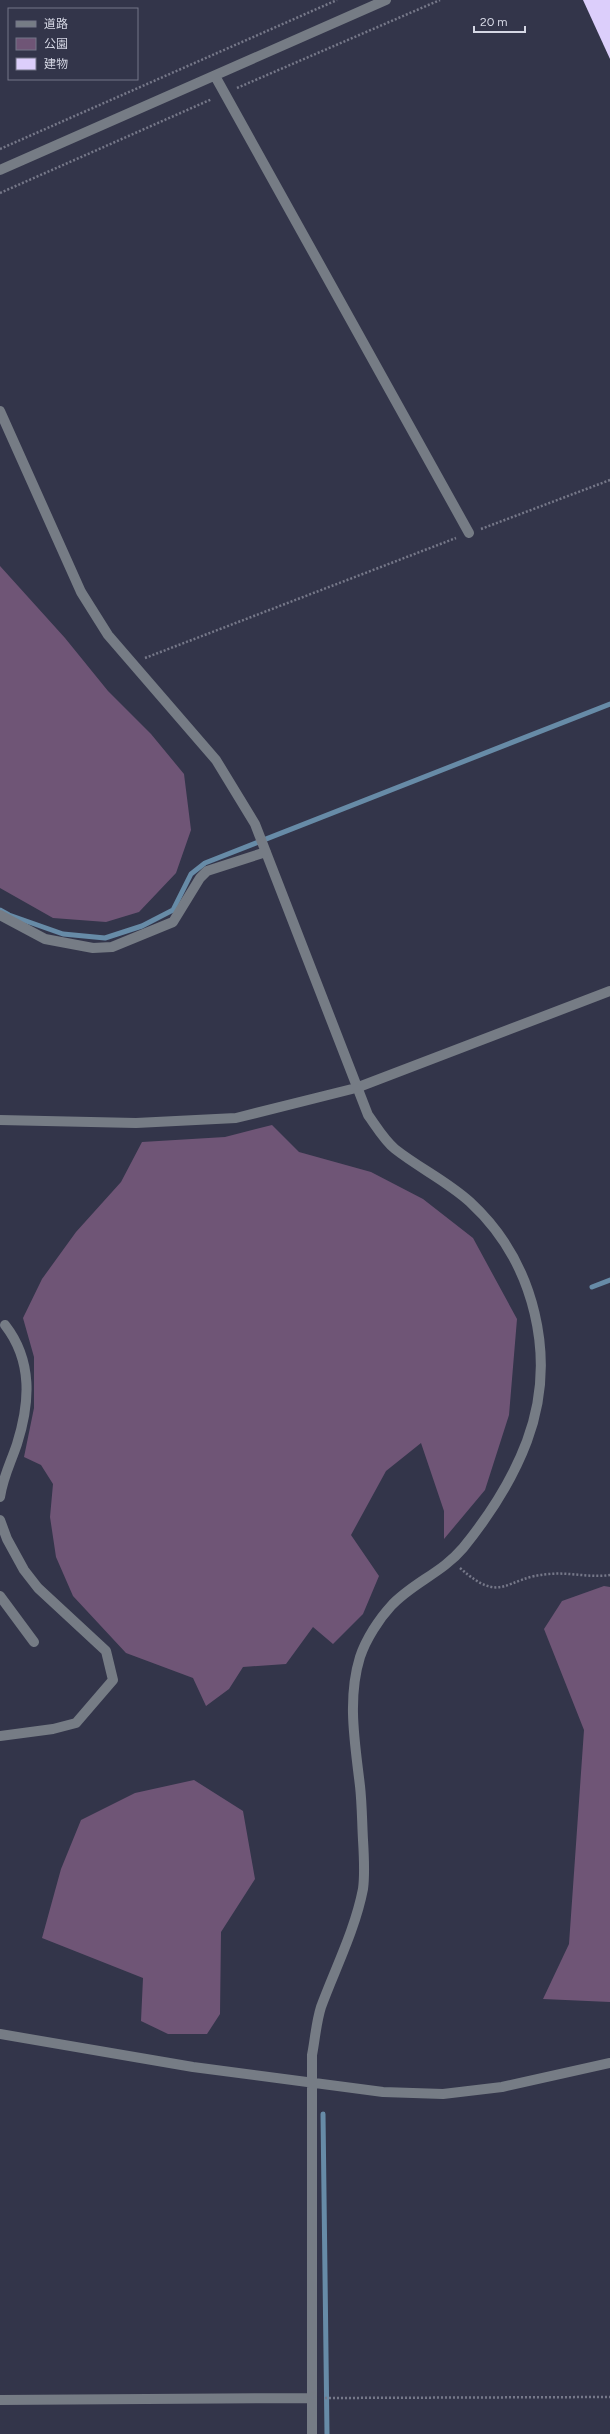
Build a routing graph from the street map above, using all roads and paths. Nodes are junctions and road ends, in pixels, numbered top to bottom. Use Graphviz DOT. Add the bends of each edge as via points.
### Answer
graph roads {
  1 [pos="337,0"];
  2 [pos="386,0"];
  3 [pos="215,76"];
  4 [pos="0,149"];
  5 [pos="0,170"];
  6 [pos="1,415"];
  7 [pos="610,480"];
  8 [pos="468,534"];
  9 [pos="132,664"];
  10 [pos="265,849"];
  11 [pos="0,916"];
  12 [pos="610,991"];
  13 [pos="356,1088"];
  14 [pos="0,1120"];
  15 [pos="5,1325"];
  16 [pos="0,1496"];
  17 [pos="0,1520"];
  18 [pos="452,1561"];
  19 [pos="610,1575"];
  20 [pos="0,1596"];
  21 [pos="34,1642"];
  22 [pos="0,1736"];
  23 [pos="0,2034"];
  24 [pos="610,2063"];
  25 [pos="310,2082"];
  26 [pos="312,2398"];
  27 [pos="610,2398"];
  28 [pos="0,2400"];
  29 [pos="312,2434"];
  1 -- 4 [label="path"];
  2 -- 3 [label="street"];
  3 -- 5 [label="street"];
  3 -- 8 [label="street"];
  6 -- 9 [label="street" via="81,592 108,635"];
  7 -- 8 [label="path"];
  8 -- 9 [label="path"];
  9 -- 10 [label="street" via="216,760 259,833"];
  10 -- 11 [label="street" via="207,871 173,922 112,947 93,948 45,939"];
  10 -- 13 [label="street"];
  12 -- 13 [label="street"];
  13 -- 14 [label="street" via="236,1118 136,1122"];
  13 -- 18 [label="street" via="368,1115 393,1147 439,1177 471,1203 507,1244 525,1278 536,1319 541,1373 537,1404 527,1440 509,1480 487,1518"];
  15 -- 16 [label="street" via="18,1341 27,1382 27,1395 18,1438 2,1480"];
  17 -- 22 [label="street" via="7,1539 28,1576 106,1651 113,1680 76,1722 52,1729"];
  18 -- 19 [label="path" via="477,1583 495,1589 548,1574"];
  18 -- 25 [label="street" via="392,1605 374,1629 360,1656 354,1691 353,1726 360,1789 363,1888 354,1920 320,2011"];
  20 -- 21 [label="street"];
  23 -- 25 [label="street" via="193,2067"];
  24 -- 25 [label="street" via="502,2087 444,2094 383,2092"];
  25 -- 26 [label="street"];
  26 -- 27 [label="path"];
  26 -- 28 [label="street"];
  26 -- 29 [label="street"];
}
